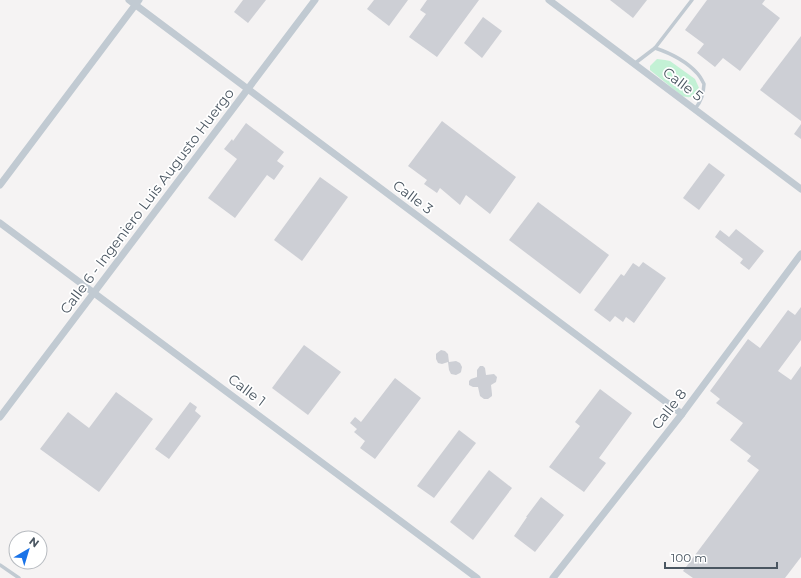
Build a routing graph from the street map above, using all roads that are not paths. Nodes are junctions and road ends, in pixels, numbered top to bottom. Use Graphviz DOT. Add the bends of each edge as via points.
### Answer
graph roads {
  1 [pos="129,0"];
  2 [pos="314,0"];
  3 [pos="549,0"];
  4 [pos="692,0"];
  5 [pos="137,2"];
  6 [pos="655,48"];
  7 [pos="634,64"];
  8 [pos="248,89"];
  9 [pos="695,109"];
  10 [pos="0,185"];
  11 [pos="801,189"];
  12 [pos="0,223"];
  13 [pos="801,254"];
  14 [pos="94,292"];
  15 [pos="682,414"];
  16 [pos="0,417"];
  17 [pos="0,565"];
  18 [pos="19,578"];
  19 [pos="477,578"];
  20 [pos="553,578"];
  1 -- 5 [label="street, Calle 3"];
  2 -- 8 [label="street, Calle 6 - Ingeniero Luis Augusto Huergo"];
  3 -- 7 [label="street, Calle 5"];
  4 -- 6 [label="lane"];
  5 -- 8 [label="street, Calle 3"];
  5 -- 10 [label="street"];
  6 -- 7 [label="lane"];
  6 -- 9 [label="lane" via="668,53 697,73 704,84 701,102"];
  7 -- 9 [label="street, Calle 5"];
  8 -- 14 [label="street, Calle 6 - Ingeniero Luis Augusto Huergo"];
  8 -- 15 [label="street, Calle 3"];
  9 -- 11 [label="street, Calle 5"];
  12 -- 14 [label="street, Calle 1"];
  13 -- 15 [label="street, Calle 8"];
  14 -- 16 [label="street, Calle 6 - Ingeniero Luis Augusto Huergo"];
  14 -- 19 [label="street, Calle 1"];
  15 -- 20 [label="street, Calle 8"];
  17 -- 18 [label="lane"];
}
